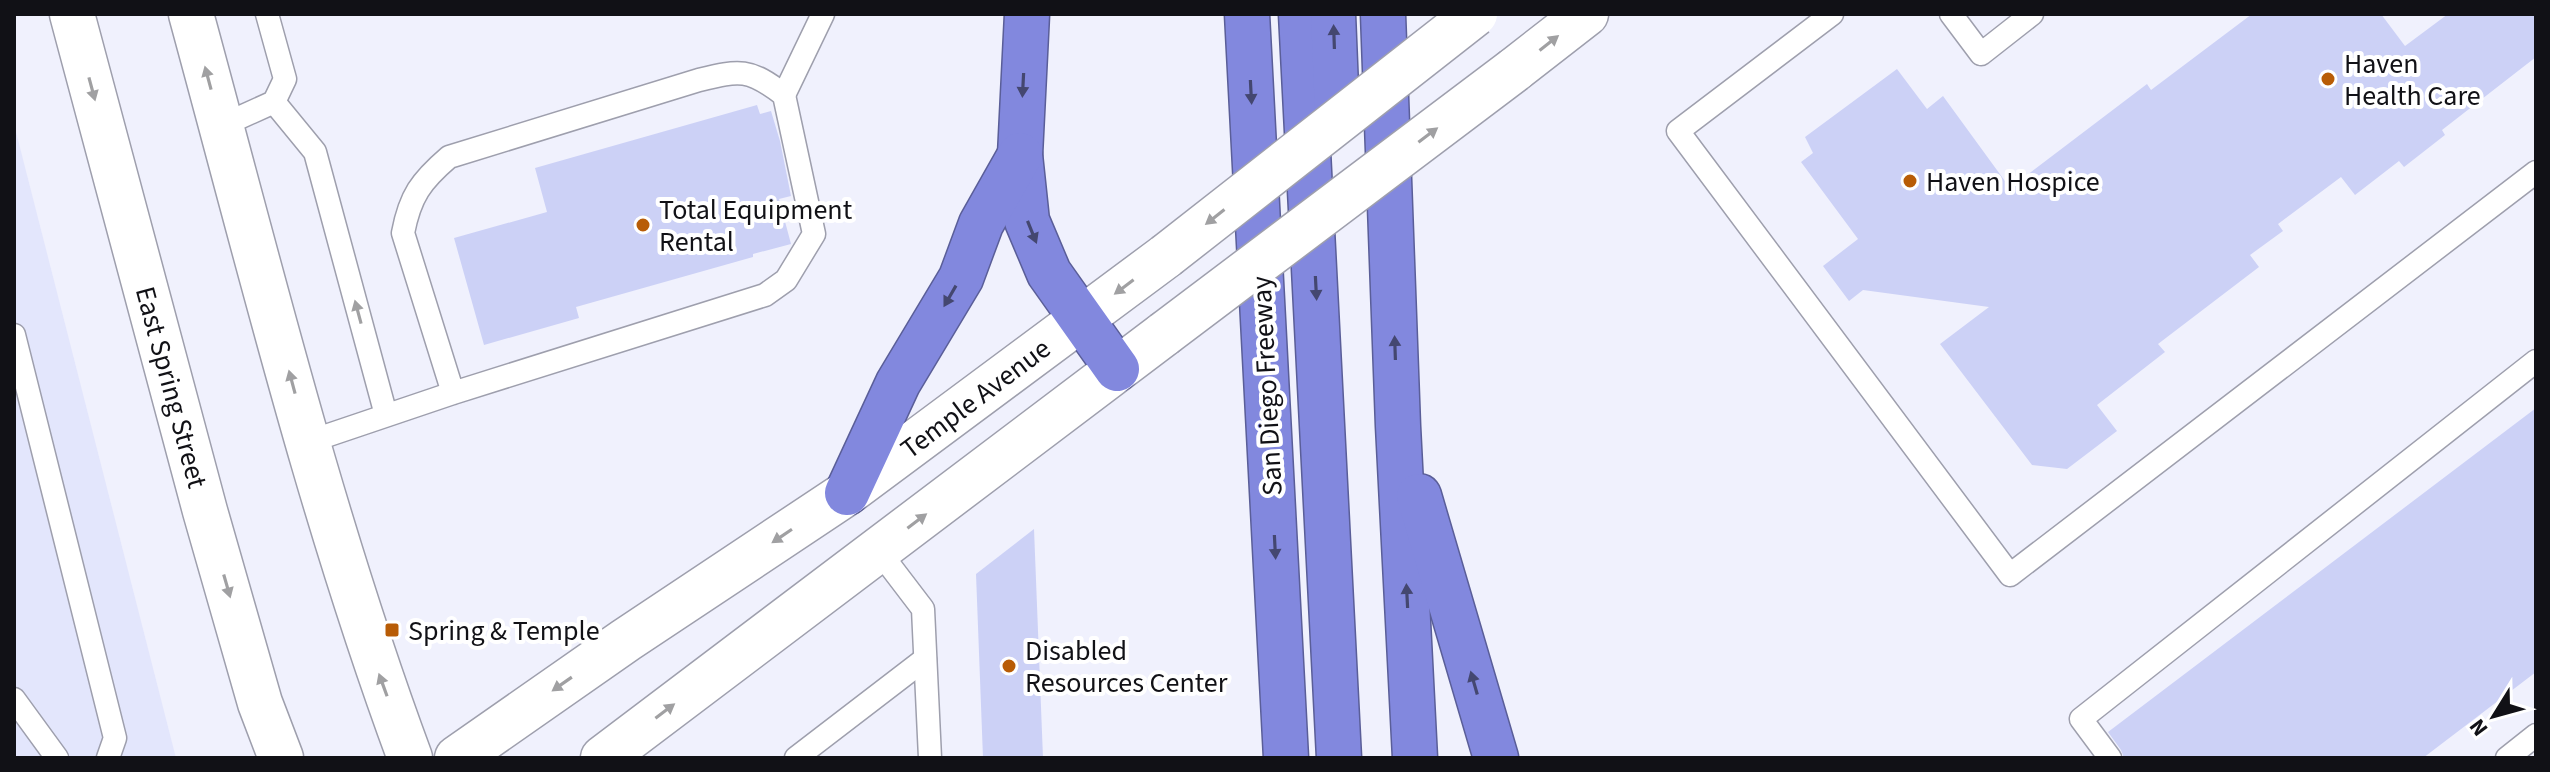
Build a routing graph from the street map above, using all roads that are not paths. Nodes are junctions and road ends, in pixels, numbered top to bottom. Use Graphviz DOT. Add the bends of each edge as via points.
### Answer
graph roads {
  1 [pos="72,14"];
  2 [pos="191,14"];
  3 [pos="267,14"];
  4 [pos="823,14"];
  5 [pos="1027,14"];
  6 [pos="1247,14"];
  7 [pos="1301,14"];
  8 [pos="1333,14"];
  9 [pos="1383,14"];
  10 [pos="1475,14"];
  11 [pos="1586,14"];
  12 [pos="1832,14"];
  13 [pos="1951,14"];
  14 [pos="2032,14"];
  15 [pos="784,95"];
  16 [pos="274,102"];
  17 [pos="221,126"];
  18 [pos="1020,155"];
  19 [pos="2536,172"];
  20 [pos="1081,318"];
  21 [pos="14,335"];
  22 [pos="2536,361"];
  23 [pos="1117,369"];
  24 [pos="453,393"];
  25 [pos="386,415"];
  26 [pos="1398,426"];
  27 [pos="308,442"];
  28 [pos="847,493"];
  29 [pos="878,550"];
  30 [pos="925,659"];
  31 [pos="14,699"];
  32 [pos="2536,735"];
  33 [pos="57,758"];
  34 [pos="108,758"];
  35 [pos="281,758"];
  36 [pos="410,758"];
  37 [pos="457,758"];
  38 [pos="603,758"];
  39 [pos="796,758"];
  40 [pos="930,758"];
  41 [pos="1286,758"];
  42 [pos="1339,758"];
  43 [pos="1364,758"];
  44 [pos="1415,758"];
  45 [pos="1496,758"];
  46 [pos="2110,758"];
  47 [pos="2507,758"];
  1 -- 35 [label="main road, East Spring Street, one-way" via="205,511"];
  17 -- 2 [label="main road, one-way"];
  3 -- 16 [label="lane" via="285,79"];
  4 -- 15 [label="lane"];
  5 -- 18 [label="highway, one-way"];
  6 -- 41 [label="highway, San Diego Freeway, one-way"];
  7 -- 42 [label="highway, one-way"];
  43 -- 8 [label="highway, one-way"];
  26 -- 9 [label="highway, one-way"];
  10 -- 20 [label="main road, Temple Avenue, one-way, bridge"];
  23 -- 11 [label="main road, one-way, bridge"];
  12 -- 19 [label="lane" via="1678,131 2010,575"];
  13 -- 14 [label="lane" via="1981,54"];
  15 -- 24 [label="lane" via="814,234 786,280 765,295"];
  15 -- 24 [label="lane" via="764,79 737,71 449,157 425,177 408,208 403,233"];
  16 -- 17 [label="lane"];
  25 -- 16 [label="lane, one-way" via="315,152"];
  27 -- 17 [label="main road, one-way"];
  18 -- 20 [label="highway, one-way" via="1027,221 1049,273"];
  18 -- 28 [label="highway, one-way" via="981,224 961,278 898,383"];
  20 -- 23 [label="highway"];
  20 -- 28 [label="main road, Temple Avenue"];
  21 -- 34 [label="lane" via="115,738"];
  22 -- 46 [label="lane" via="2081,719"];
  29 -- 23 [label="main road, one-way"];
  24 -- 25 [label="lane"];
  25 -- 27 [label="lane"];
  44 -- 26 [label="highway, one-way"];
  45 -- 26 [label="highway, one-way"];
  36 -- 27 [label="main road, one-way" via="375,663"];
  28 -- 37 [label="main road, Temple Avenue, one-way"];
  29 -- 30 [label="lane" via="923,609"];
  38 -- 29 [label="main road, one-way"];
  30 -- 39 [label="lane"];
  30 -- 40 [label="lane"];
  31 -- 33 [label="lane"];
  32 -- 47 [label="lane"];
}
